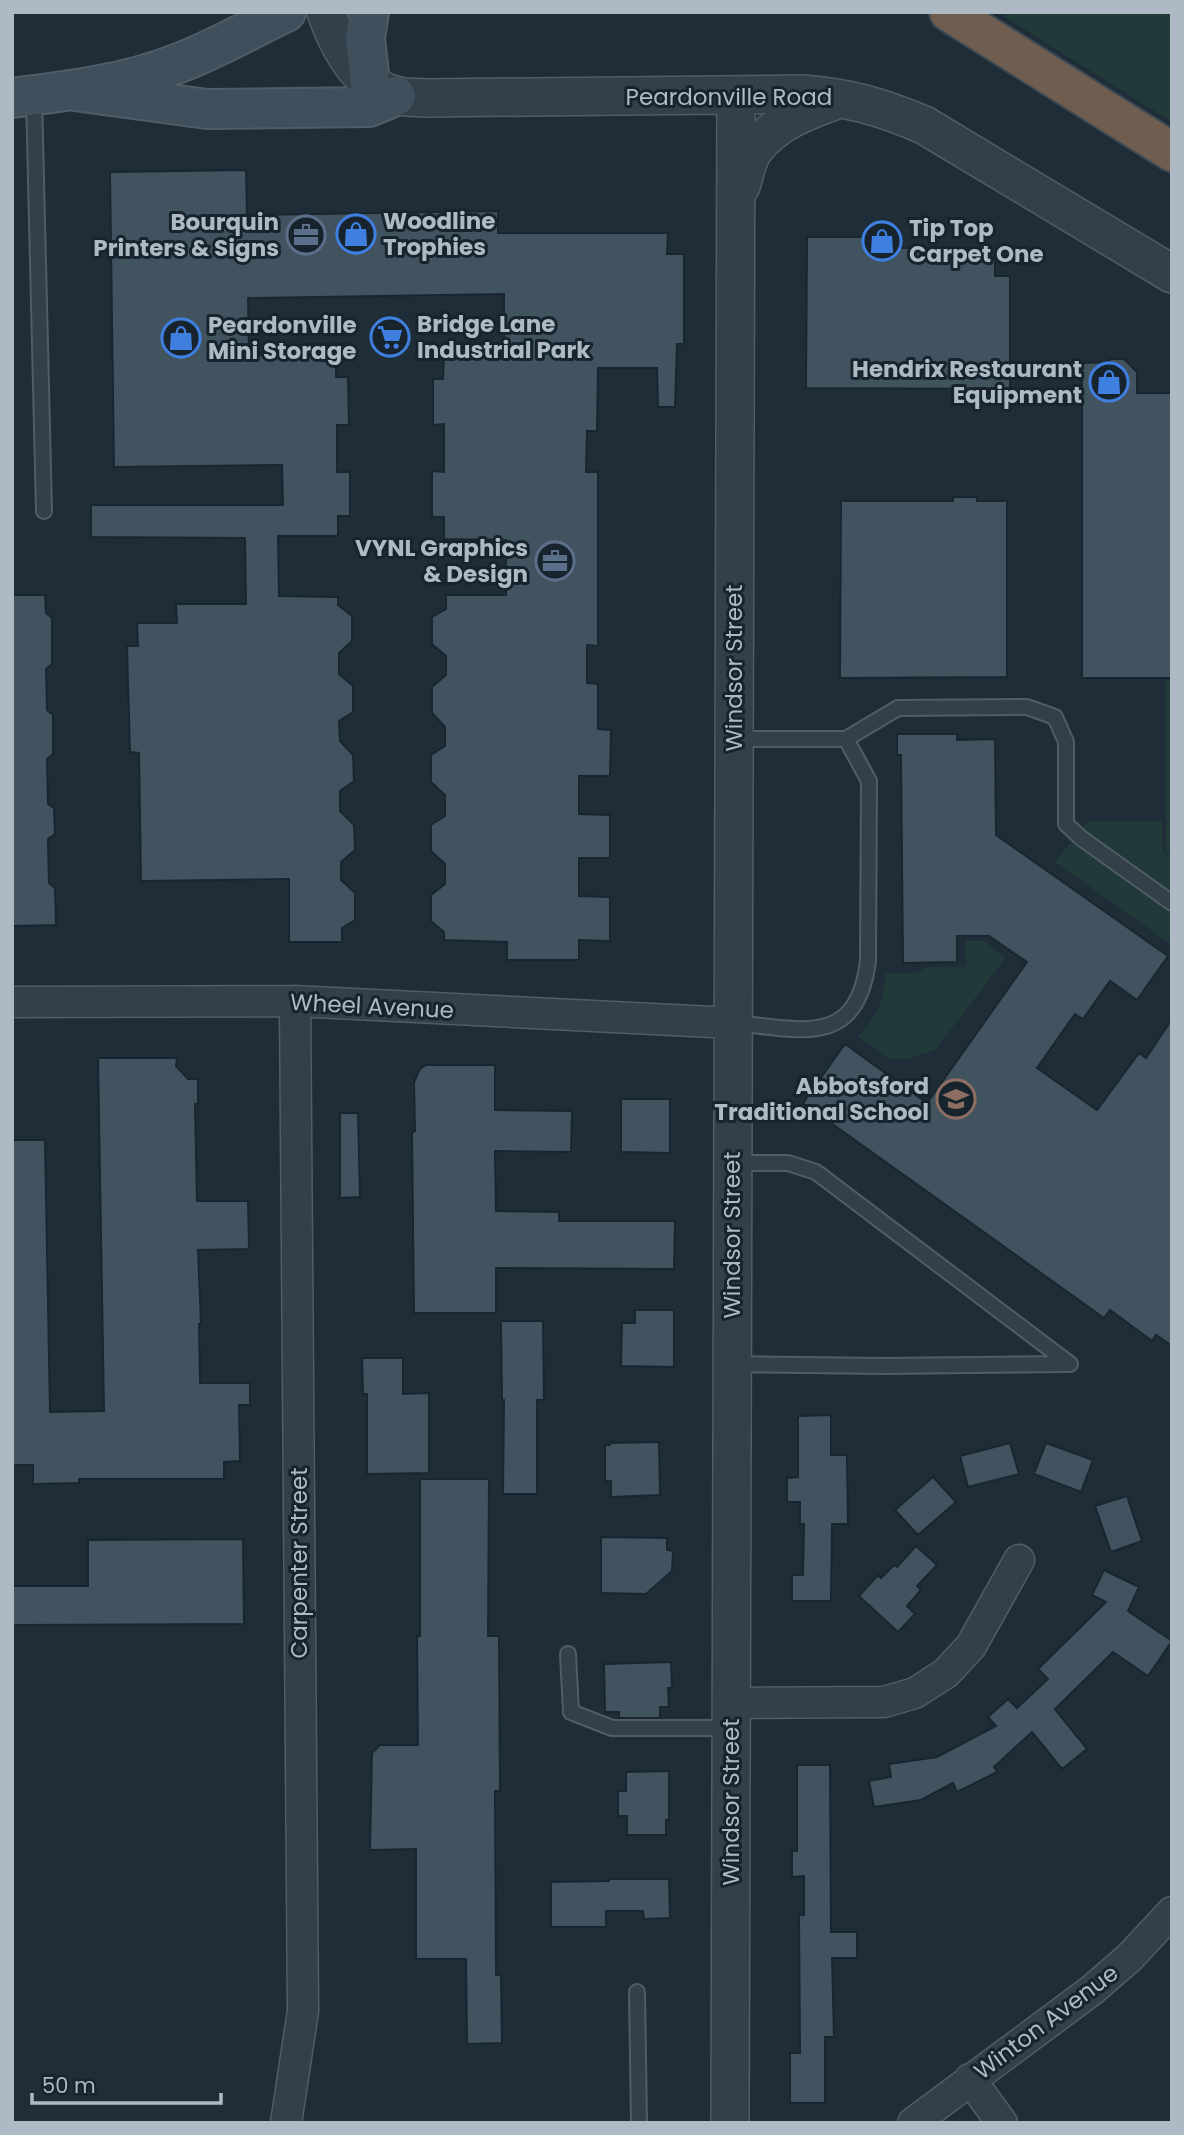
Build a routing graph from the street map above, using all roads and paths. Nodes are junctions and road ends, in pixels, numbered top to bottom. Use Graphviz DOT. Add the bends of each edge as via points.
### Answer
graph roads {
  1 [pos="286,12"];
  2 [pos="326,12"];
  3 [pos="369,12"];
  4 [pos="949,12"];
  5 [pos="383,90"];
  6 [pos="75,91"];
  7 [pos="736,95"];
  8 [pos="23,96"];
  9 [pos="844,97"];
  10 [pos="1172,152"];
  11 [pos="736,201"];
  12 [pos="1172,274"];
  13 [pos="44,511"];
  14 [pos="734,739"];
  15 [pos="846,739"];
  16 [pos="1172,903"];
  17 [pos="295,1001"];
  18 [pos="12,1002"];
  19 [pos="732,1023"];
  20 [pos="732,1163"];
  21 [pos="732,1364"];
  22 [pos="1019,1560"];
  23 [pos="568,1654"];
  24 [pos="732,1716"];
  25 [pos="1172,1912"];
  26 [pos="637,1992"];
  27 [pos="970,2079"];
  28 [pos="286,2123"];
  29 [pos="639,2123"];
  30 [pos="730,2123"];
  31 [pos="913,2123"];
  32 [pos="1002,2123"];
  1 -- 6 [label="main road" via="180,63"];
  2 -- 5 [label="street" via="351,64"];
  3 -- 5 [label="main road" via="365,38"];
  4 -- 10 [label="highway"];
  5 -- 6 [label="main road" via="369,107 206,109"];
  5 -- 7 [label="street, Peardonville Road" via="426,98"];
  6 -- 8 [label="main road"];
  7 -- 9 [label="street, Peardonville Road"];
  7 -- 11 [label="street, Windsor Street"];
  8 -- 13 [label="lane"];
  9 -- 11 [label="street" via="793,116 771,133 753,151"];
  9 -- 12 [label="street, Peardonville Road" via="924,125"];
  11 -- 14 [label="street, Windsor Street"];
  14 -- 15 [label="lane"];
  14 -- 19 [label="street, Windsor Street"];
  15 -- 16 [label="lane" via="898,708 1027,707 1055,717 1066,742 1066,824"];
  15 -- 19 [label="lane" via="869,781 865,984 856,1006 840,1022 813,1030"];
  17 -- 18 [label="street, Wheel Avenue"];
  17 -- 19 [label="street, Wheel Avenue"];
  17 -- 28 [label="street, Carpenter Street" via="303,2011"];
  19 -- 20 [label="street, Windsor Street"];
  20 -- 21 [label="street, Windsor Street"];
  20 -- 21 [label="lane" via="788,1164 816,1172 1070,1364"];
  21 -- 24 [label="street, Windsor Street"];
  22 -- 24 [label="street" via="971,1646 946,1673 915,1693 884,1702"];
  23 -- 24 [label="lane" via="570,1713 612,1728"];
  24 -- 30 [label="street, Windsor Street"];
  25 -- 27 [label="street, Winton Avenue" via="1092,1990"];
  26 -- 29 [label="lane"];
  27 -- 31 [label="street, Winton Avenue"];
  27 -- 32 [label="street"];
}
